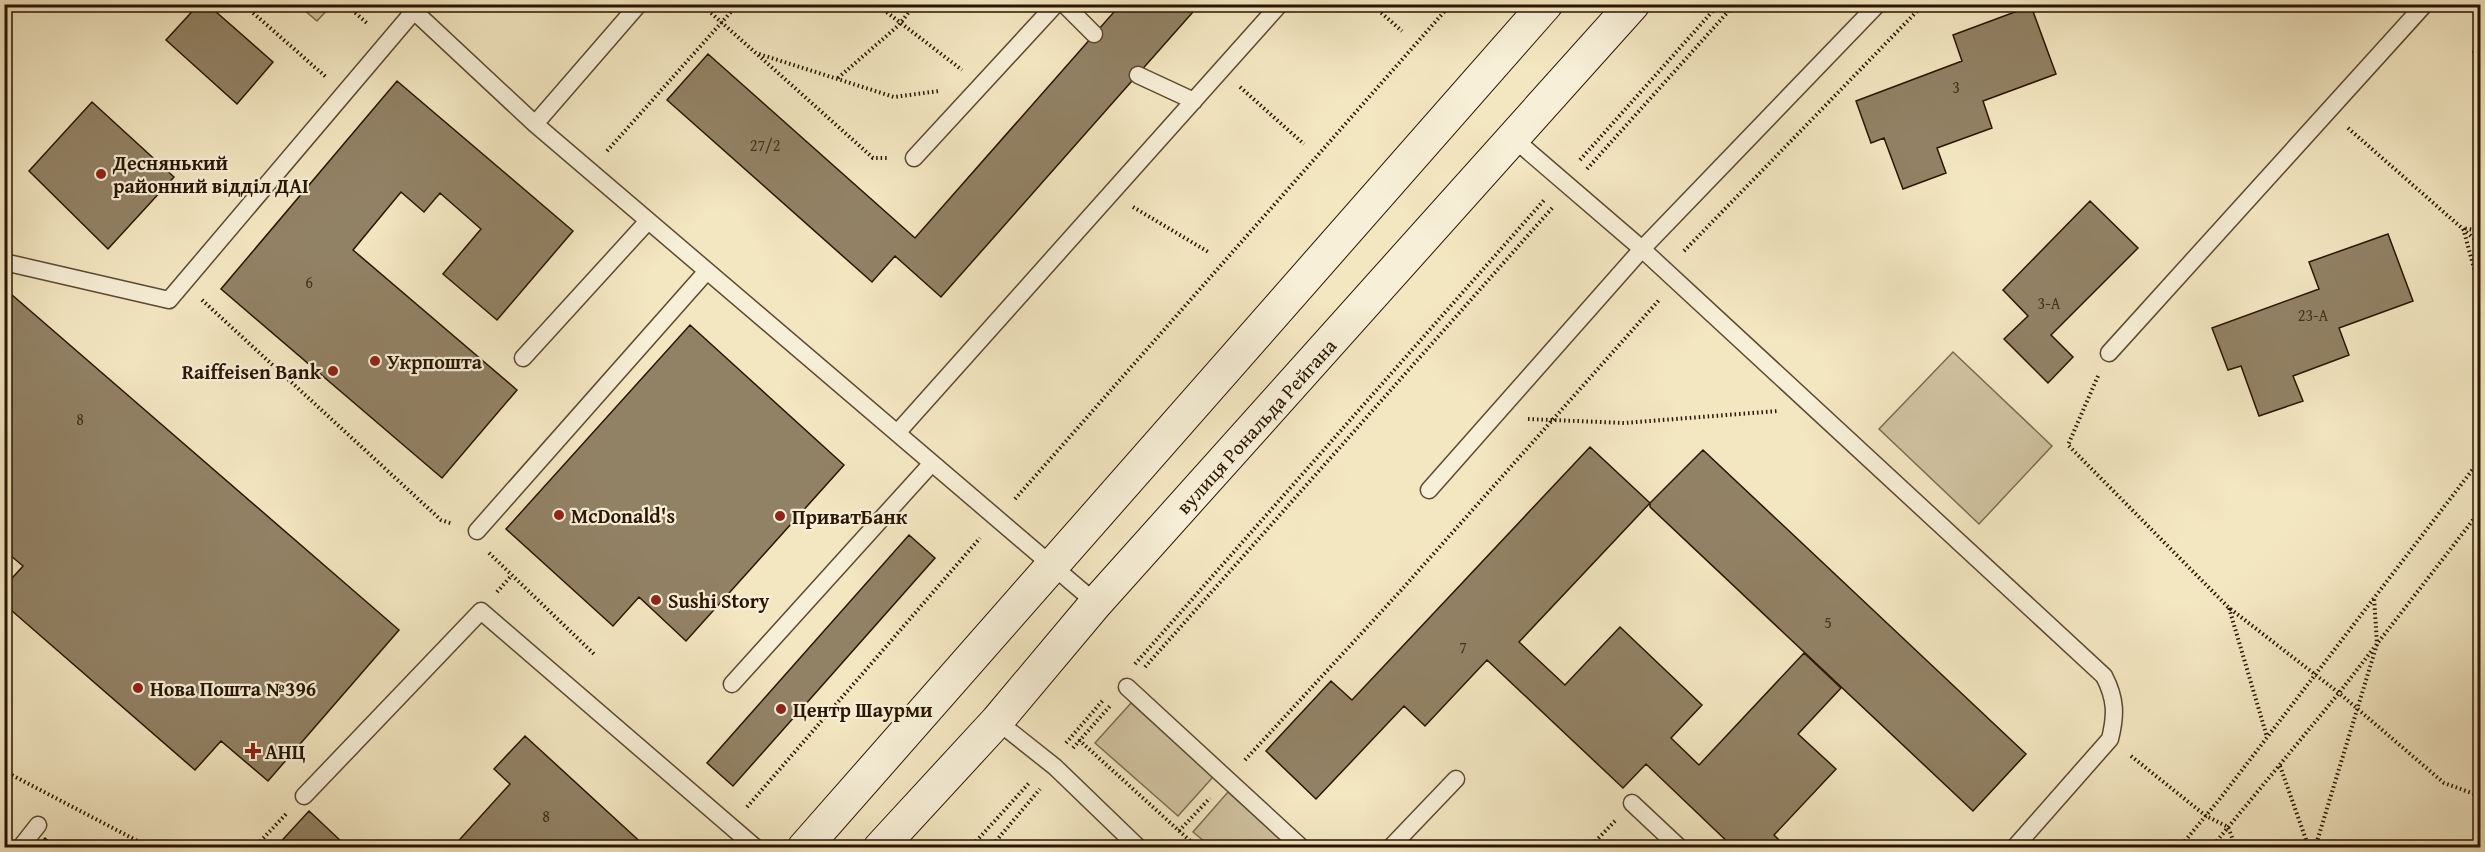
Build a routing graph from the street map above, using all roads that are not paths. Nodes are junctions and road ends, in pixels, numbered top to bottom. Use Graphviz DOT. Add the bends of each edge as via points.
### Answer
graph roads {
  1 [pos="639,4"];
  2 [pos="1056,4"];
  3 [pos="1064,4"];
  4 [pos="1280,4"];
  5 [pos="1546,4"];
  6 [pos="1633,4"];
  7 [pos="1878,4"];
  8 [pos="2425,4"];
  9 [pos="412,8"];
  10 [pos="1094,34"];
  11 [pos="1138,75"];
  12 [pos="1194,101"];
  13 [pos="535,124"];
  14 [pos="1514,139"];
  15 [pos="914,158"];
  16 [pos="648,221"];
  17 [pos="1642,249"];
  18 [pos="4,262"];
  19 [pos="707,271"];
  20 [pos="2109,353"];
  21 [pos="523,358"];
  22 [pos="897,433"];
  23 [pos="932,463"];
  24 [pos="1429,489"];
  25 [pos="477,531"];
  26 [pos="1051,565"];
  27 [pos="1096,603"];
  28 [pos="732,684"];
  29 [pos="1122,684"];
  30 [pos="997,721"];
  31 [pos="1456,779"];
  32 [pos="304,796"];
  33 [pos="1632,803"];
  34 [pos="38,825"];
  35 [pos="20,848"];
  36 [pos="756,848"];
  37 [pos="804,848"];
  38 [pos="880,848"];
  39 [pos="1139,848"];
  40 [pos="1302,848"];
  41 [pos="1390,848"];
  42 [pos="1680,848"];
  43 [pos="2014,848"];
  1 -- 13 [label="lane"];
  2 -- 15 [label="lane"];
  3 -- 10 [label="lane"];
  4 -- 12 [label="lane"];
  5 -- 26 [label="main road"];
  6 -- 14 [label="main road, вулиця Рональда Рейгана"];
  7 -- 17 [label="lane"];
  8 -- 20 [label="lane"];
  9 -- 13 [label="lane"];
  9 -- 18 [label="lane" via="169,300"];
  11 -- 12 [label="lane"];
  12 -- 22 [label="lane"];
  13 -- 16 [label="lane"];
  14 -- 17 [label="lane"];
  14 -- 27 [label="main road, вулиця Рональда Рейгана"];
  16 -- 19 [label="lane"];
  16 -- 21 [label="lane"];
  17 -- 24 [label="lane"];
  17 -- 43 [label="lane" via="2104,676 2113,694 2115,718 2110,739"];
  19 -- 22 [label="lane"];
  19 -- 25 [label="lane"];
  22 -- 23 [label="lane"];
  23 -- 26 [label="lane"];
  23 -- 28 [label="lane"];
  26 -- 27 [label="lane"];
  26 -- 37 [label="main road"];
  27 -- 30 [label="main road, вулиця Рональда Рейгана"];
  29 -- 40 [label="lane"];
  30 -- 38 [label="main road, вулиця Рональда Рейгана"];
  30 -- 39 [label="lane" via="1052,764"];
  31 -- 41 [label="lane"];
  32 -- 36 [label="lane" via="481,611"];
  33 -- 42 [label="lane"];
  34 -- 35 [label="lane"];
}
